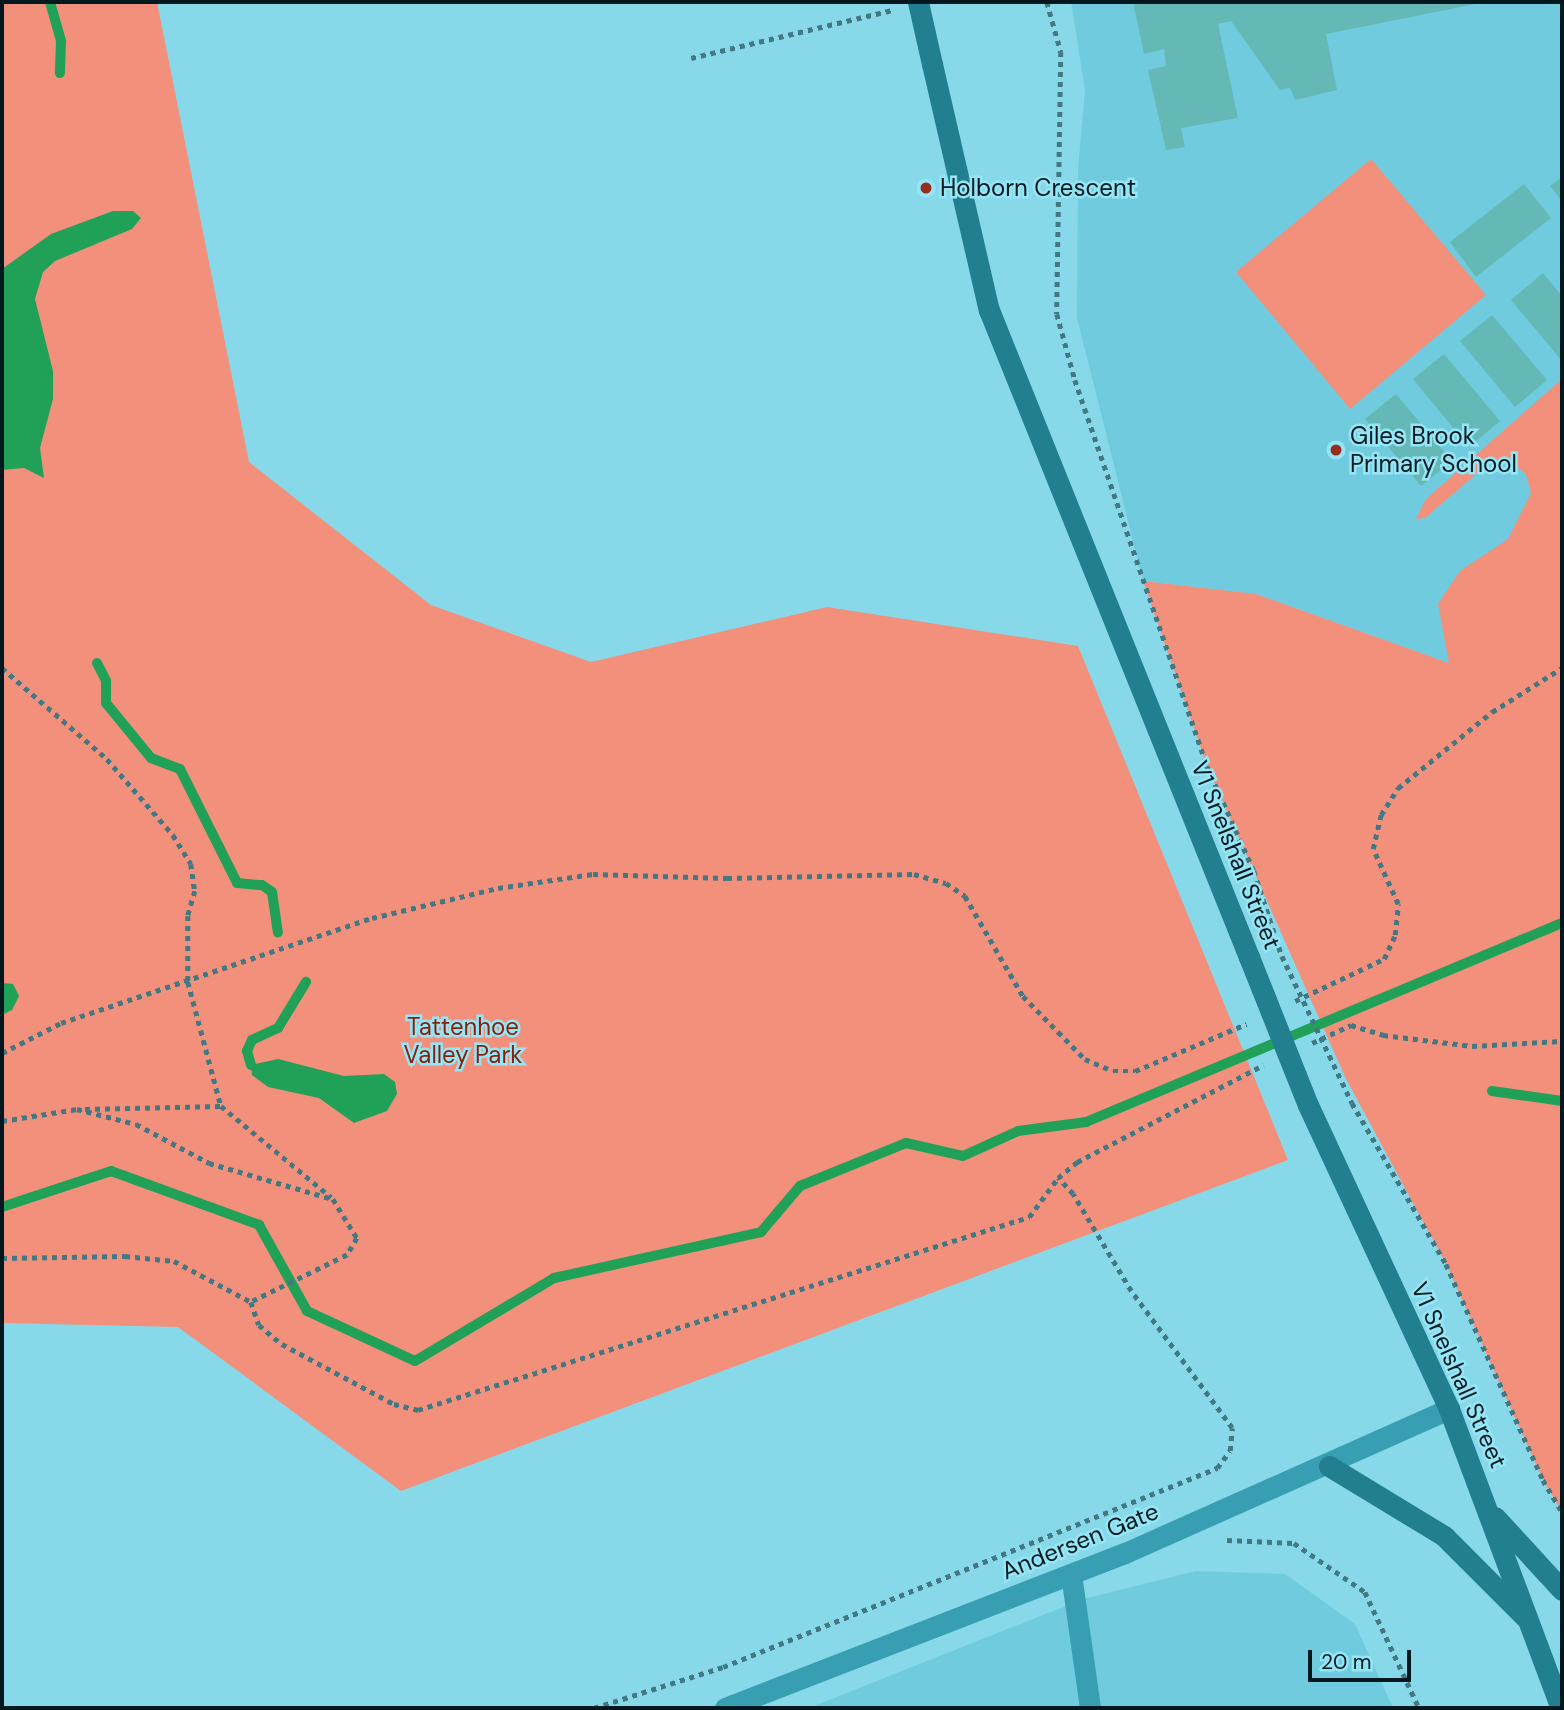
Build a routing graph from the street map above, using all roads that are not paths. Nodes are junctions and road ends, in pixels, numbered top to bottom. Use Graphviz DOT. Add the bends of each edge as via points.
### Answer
graph roads {
  1 [pos="910,5"];
  2 [pos="1449,1409"];
  3 [pos="1329,1466"];
  4 [pos="1489,1510"];
  5 [pos="1071,1574"];
  6 [pos="1562,1590"];
  7 [pos="1528,1621"];
  8 [pos="725,1708"];
  9 [pos="1090,1708"];
  10 [pos="1561,1708"];
  1 -- 2 [label="street, V1 Snelshall Street, bridge" via="932,64 989,310 1308,1105"];
  2 -- 3 [label="street, Andersen Gate"];
  2 -- 4 [label="street, V1 Snelshall Street"];
  3 -- 5 [label="street, Andersen Gate"];
  3 -- 7 [label="street" via="1444,1536"];
  4 -- 6 [label="street"];
  4 -- 7 [label="street, V1 Snelshall Street"];
  5 -- 8 [label="street, Andersen Gate"];
  5 -- 9 [label="street"];
  7 -- 10 [label="street, V1 Snelshall Street"];
}
